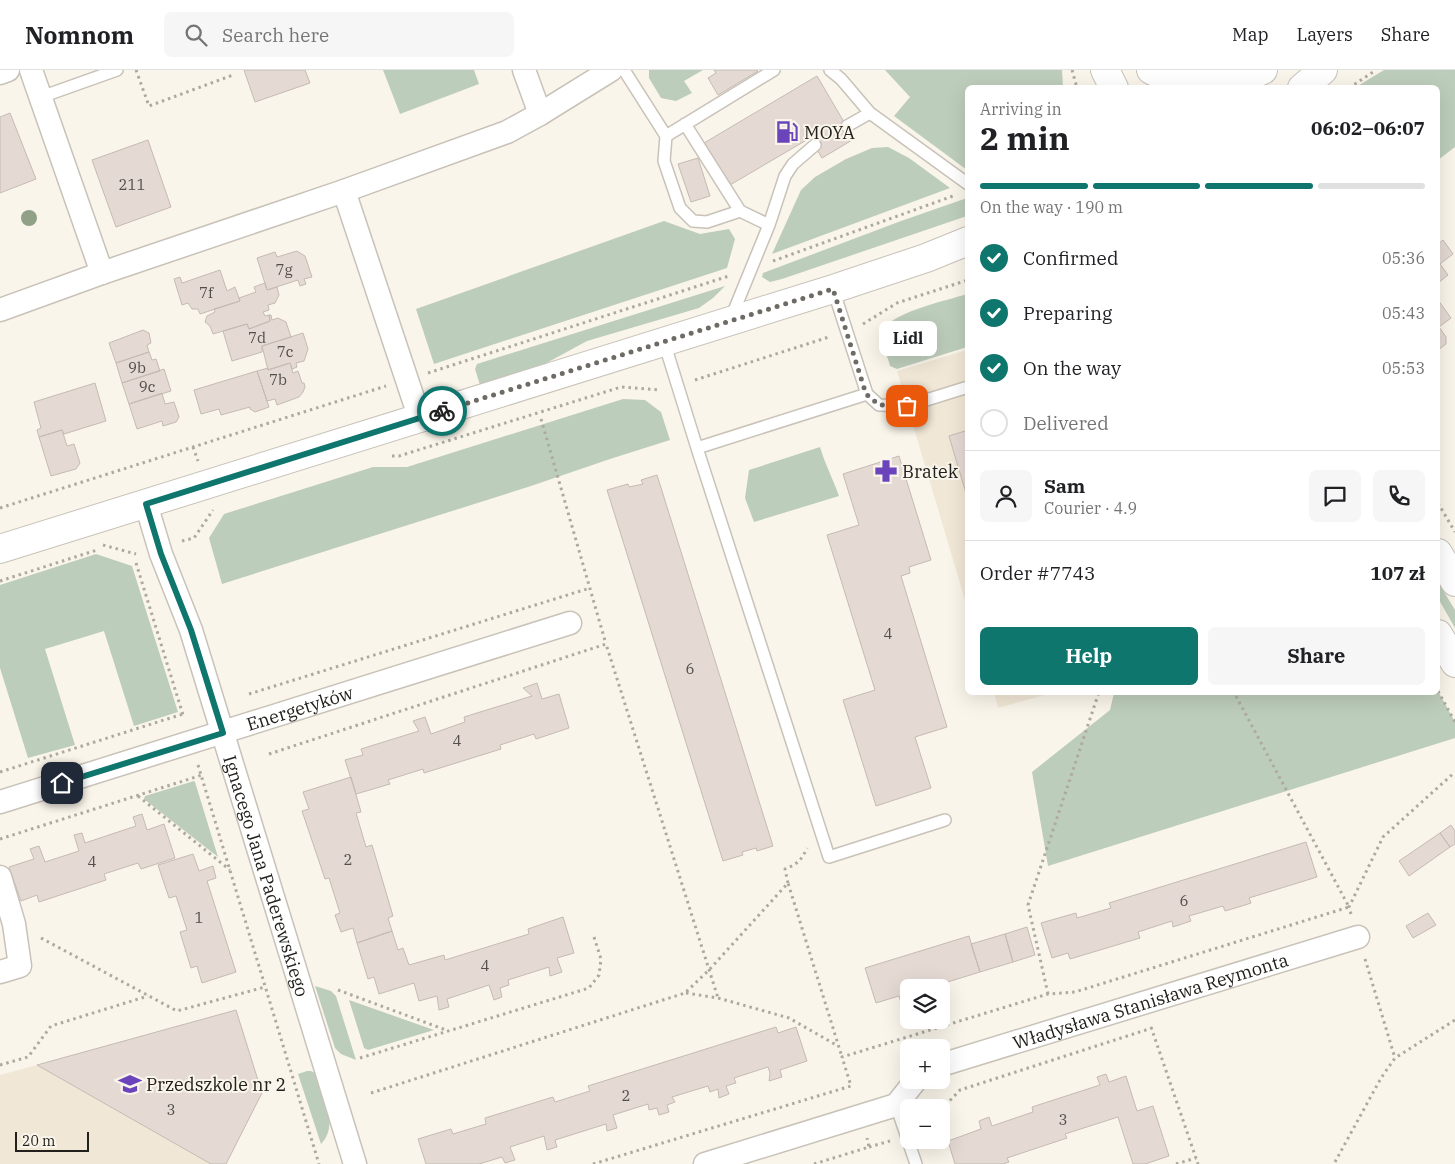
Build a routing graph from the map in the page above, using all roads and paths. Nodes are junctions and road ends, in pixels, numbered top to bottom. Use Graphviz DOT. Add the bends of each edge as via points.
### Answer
graph roads {
  1 [pos="8,70"];
  2 [pos="31,70"];
  3 [pos="117,70"];
  4 [pos="136,70"];
  5 [pos="524,70"];
  6 [pos="611,70"];
  7 [pos="624,70"];
  8 [pos="774,70"];
  9 [pos="830,70"];
  10 [pos="1072,70"];
  11 [pos="1137,70"];
  12 [pos="1151,70"];
  13 [pos="1263,70"];
  14 [pos="1276,70"];
  15 [pos="1323,70"];
  16 [pos="1376,70"];
  17 [pos="0,73"];
  18 [pos="233,75"];
  19 [pos="1076,85"];
  20 [pos="1148,85"];
  21 [pos="1254,85"];
  22 [pos="1306,85"];
  23 [pos="1354,85"];
  24 [pos="41,97"];
  25 [pos="540,114"];
  26 [pos="870,114"];
  27 [pos="684,124"];
  28 [pos="847,126"];
  29 [pos="666,136"];
  30 [pos="814,145"];
  31 [pos="964,189"];
  32 [pos="344,191"];
  33 [pos="740,211"];
  34 [pos="769,225"];
  35 [pos="965,241"];
  36 [pos="965,250"];
  37 [pos="926,258"];
  38 [pos="770,262"];
  39 [pos="102,273"];
  40 [pos="729,276"];
  41 [pos="965,281"];
  42 [pos="833,289"];
  43 [pos="0,310"];
  44 [pos="730,320"];
  45 [pos="859,327"];
  46 [pos="832,336"];
  47 [pos="664,342"];
  48 [pos="427,374"];
  49 [pos="691,381"];
  50 [pos="390,385"];
  51 [pos="965,388"];
  52 [pos="866,394"];
  53 [pos="420,419"];
  54 [pos="541,419"];
  55 [pos="696,448"];
  56 [pos="146,504"];
  57 [pos="1440,506"];
  58 [pos="0,508"];
  59 [pos="1455,532"];
  60 [pos="0,549"];
  61 [pos="96,550"];
  62 [pos="1440,556"];
  63 [pos="136,563"];
  64 [pos="0,581"];
  65 [pos="1455,582"];
  66 [pos="590,588"];
  67 [pos="570,623"];
  68 [pos="1440,637"];
  69 [pos="606,644"];
  70 [pos="1455,663"];
  71 [pos="249,694"];
  72 [pos="1098,695"];
  73 [pos="1235,695"];
  74 [pos="1440,695"];
  75 [pos="183,714"];
  76 [pos="185,721"];
  77 [pos="1455,722"];
  78 [pos="223,733"];
  79 [pos="269,754"];
  80 [pos="197,761"];
  81 [pos="0,772"];
  82 [pos="1455,772"];
  83 [pos="202,775"];
  84 [pos="137,795"];
  85 [pos="0,802"];
  86 [pos="945,820"];
  87 [pos="0,839"];
  88 [pos="230,870"];
  89 [pos="0,877"];
  90 [pos="1349,907"];
  91 [pos="14,924"];
  92 [pos="594,937"];
  93 [pos="1358,937"];
  94 [pos="709,970"];
  95 [pos="0,972"];
  96 [pos="265,987"];
  97 [pos="338,990"];
  98 [pos="685,993"];
  99 [pos="1048,994"];
  100 [pos="148,996"];
  101 [pos="718,998"];
  102 [pos="1455,1020"];
  103 [pos="1150,1022"];
  104 [pos="1152,1028"];
  105 [pos="446,1031"];
  106 [pos="838,1046"];
  107 [pos="842,1057"];
  108 [pos="360,1058"];
  109 [pos="1395,1058"];
  110 [pos="950,1062"];
  111 [pos="0,1065"];
  112 [pos="909,1089"];
  113 [pos="371,1093"];
  114 [pos="950,1101"];
  115 [pos="896,1105"];
  116 [pos="865,1132"];
  117 [pos="898,1138"];
  118 [pos="869,1146"];
  119 [pos="1196,1158"];
  120 [pos="1334,1163"];
  121 [pos="319,1164"];
  122 [pos="355,1164"];
  123 [pos="705,1164"];
  124 [pos="814,1164"];
  125 [pos="916,1164"];
  126 [pos="1176,1164"];
  127 [pos="1198,1164"];
  1 -- 17 [label="street"];
  2 -- 24 [label="street"];
  3 -- 24 [label="lane"];
  4 -- 18 [label="path" via="149,106"];
  5 -- 25 [label="street"];
  6 -- 25 [label="street"];
  7 -- 29 [label="lane"];
  8 -- 27 [label="lane"];
  9 -- 26 [label="lane"];
  10 -- 19 [label="path"];
  11 -- 20 [label="street"];
  12 -- 13 [label="street" via="1176,79 1205,83 1228,82"];
  14 -- 21 [label="street"];
  15 -- 22 [label="street"];
  16 -- 23 [label="path"];
  24 -- 39 [label="street"];
  25 -- 32 [label="street" via="508,132"];
  26 -- 28 [label="lane"];
  26 -- 31 [label="lane"];
  27 -- 29 [label="lane"];
  27 -- 33 [label="lane"];
  29 -- 33 [label="lane" via="664,160 680,208 693,221 707,222"];
  30 -- 34 [label="lane" via="793,164 786,176"];
  31 -- 38 [label="path"];
  32 -- 39 [label="street"];
  32 -- 53 [label="street"];
  33 -- 34 [label="lane"];
  34 -- 44 [label="lane"];
  35 -- 37 [label="street"];
  36 -- 37 [label="street"];
  37 -- 42 [label="street"];
  39 -- 43 [label="street"];
  40 -- 48 [label="path"];
  41 -- 45 [label="path" via="896,303"];
  42 -- 44 [label="street"];
  42 -- 52 [label="lane"];
  44 -- 47 [label="street"];
  46 -- 49 [label="path"];
  47 -- 53 [label="street"];
  47 -- 55 [label="lane"];
  50 -- 58 [label="path"];
  51 -- 52 [label="lane" via="907,406 879,405"];
  52 -- 55 [label="lane"];
  53 -- 56 [label="street"];
  54 -- 66 [label="path"];
  55 -- 86 [label="lane" via="829,857"];
  56 -- 60 [label="street"];
  56 -- 78 [label="street, Ignacego Jana Paderewskiego"];
  57 -- 59 [label="path"];
  61 -- 64 [label="path"];
  62 -- 65 [label="street"];
  63 -- 75 [label="path"];
  66 -- 69 [label="path"];
  66 -- 71 [label="path"];
  67 -- 78 [label="street, Energetyków"];
  68 -- 70 [label="street"];
  69 -- 79 [label="path"];
  69 -- 94 [label="path"];
  72 -- 99 [label="path" via="1028,905"];
  73 -- 90 [label="path"];
  74 -- 77 [label="path"];
  75 -- 76 [label="path"];
  75 -- 81 [label="path"];
  78 -- 85 [label="street, Energetyków"];
  78 -- 122 [label="street, Ignacego Jana Paderewskiego"];
  80 -- 83 [label="path"];
  82 -- 90 [label="path" via="1384,837"];
  83 -- 84 [label="path"];
  83 -- 88 [label="path"];
  84 -- 87 [label="path"];
  84 -- 88 [label="path"];
  88 -- 96 [label="path"];
  89 -- 91 [label="street"];
  90 -- 93 [label="path"];
  91 -- 95 [label="street" via="20,966"];
  91 -- 100 [label="path"];
  92 -- 105 [label="path" via="601,959 599,975 589,988"];
  93 -- 109 [label="path"];
  93 -- 110 [label="street, Władysława Stanisława Reymonta"];
  94 -- 98 [label="path"];
  94 -- 101 [label="path"];
  94 -- 106 [label="path" via="788,883"];
  96 -- 100 [label="path" via="177,1011"];
  96 -- 121 [label="path"];
  97 -- 105 [label="path"];
  98 -- 101 [label="path"];
  98 -- 113 [label="path"];
  100 -- 111 [label="path" via="51,1026 28,1057"];
  101 -- 106 [label="path" via="789,1018"];
  102 -- 109 [label="path"];
  103 -- 104 [label="path"];
  104 -- 114 [label="path" via="960,1090"];
  104 -- 119 [label="path"];
  105 -- 108 [label="path"];
  106 -- 107 [label="path"];
  109 -- 120 [label="path"];
  112 -- 115 [label="street"];
  115 -- 123 [label="street"];
  115 -- 125 [label="lane"];
  116 -- 118 [label="path"];
  117 -- 118 [label="path"];
  118 -- 124 [label="path"];
  119 -- 126 [label="path"];
  119 -- 127 [label="path"];
}
